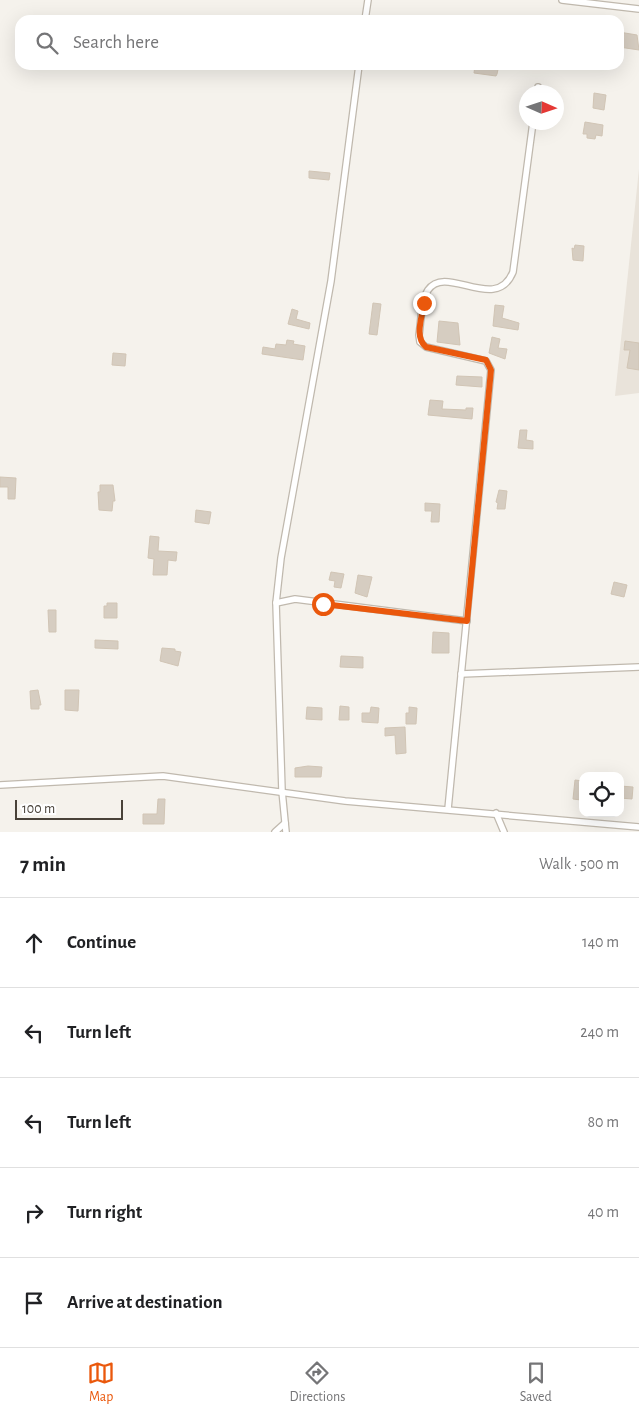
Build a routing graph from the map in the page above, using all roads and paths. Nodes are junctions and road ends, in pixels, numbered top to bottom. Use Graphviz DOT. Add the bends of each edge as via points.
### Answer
graph roads {
  1 [pos="368,0"];
  2 [pos="562,0"];
  3 [pos="639,9"];
  4 [pos="366,15"];
  5 [pos="358,70"];
  6 [pos="532,130"];
  7 [pos="276,603"];
  8 [pos="467,621"];
  9 [pos="639,667"];
  10 [pos="461,674"];
  11 [pos="0,785"];
  12 [pos="282,791"];
  13 [pos="448,809"];
  14 [pos="496,813"];
  15 [pos="285,823"];
  16 [pos="639,827"];
  17 [pos="275,832"];
  18 [pos="286,832"];
  19 [pos="504,832"];
  1 -- 4 [label="street"];
  2 -- 3 [label="street"];
  5 -- 7 [label="street" via="331,281 281,558"];
  6 -- 8 [label="street" via="509,282 495,290 436,283 428,290 419,335 420,342 426,347 486,360 491,370"];
  7 -- 8 [label="street" via="295,599"];
  7 -- 12 [label="street"];
  8 -- 10 [label="street"];
  9 -- 10 [label="street"];
  10 -- 13 [label="street"];
  11 -- 12 [label="street" via="163,776"];
  12 -- 13 [label="street" via="344,801"];
  12 -- 15 [label="street"];
  13 -- 14 [label="street"];
  14 -- 16 [label="street"];
  14 -- 19 [label="street"];
  15 -- 17 [label="street"];
  15 -- 18 [label="street"];
}
